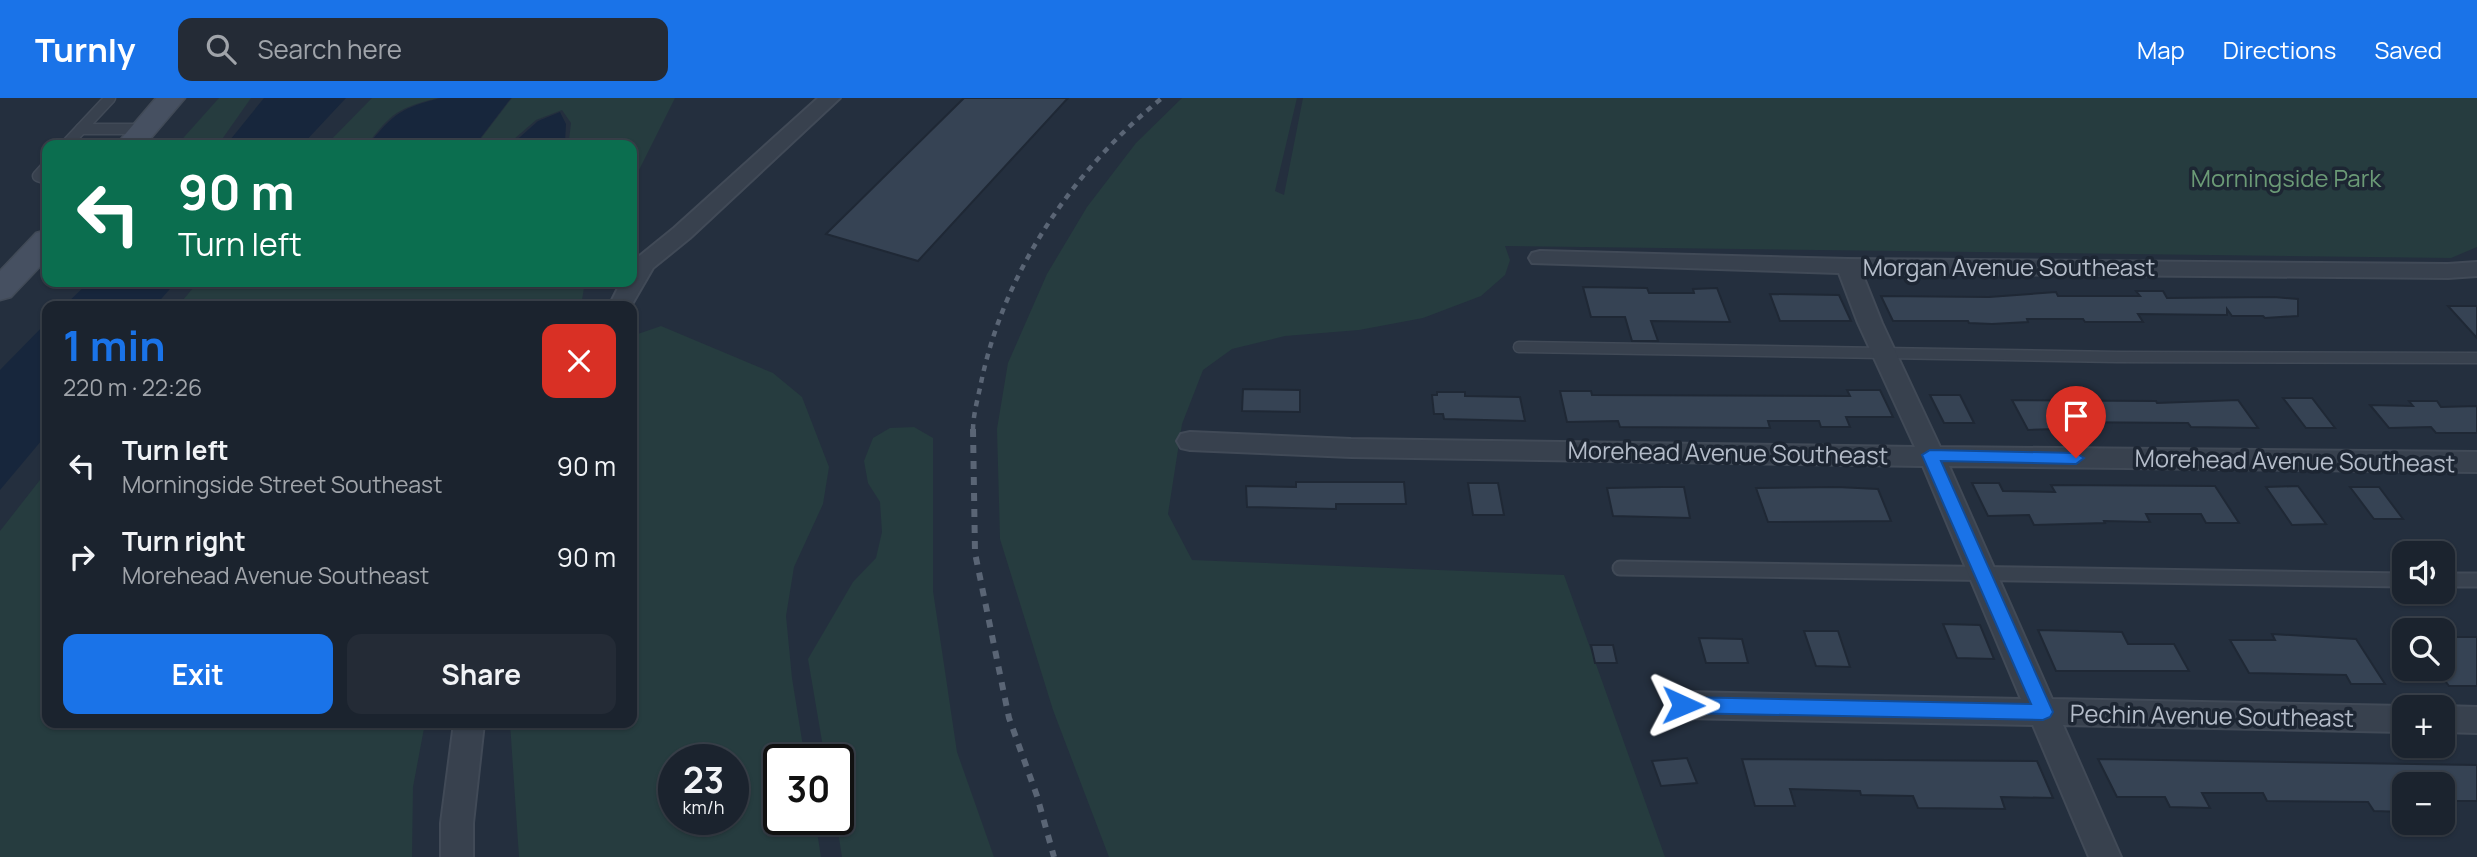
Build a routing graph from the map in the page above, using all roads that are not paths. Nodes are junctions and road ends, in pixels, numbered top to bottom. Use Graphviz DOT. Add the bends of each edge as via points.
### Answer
graph roads {
  1 [pos="110,98"];
  2 [pos="171,98"];
  3 [pos="830,98"];
  4 [pos="81,129"];
  5 [pos="137,137"];
  6 [pos="71,140"];
  7 [pos="42,245"];
  8 [pos="1540,258"];
  9 [pos="1848,265"];
  10 [pos="2473,274"];
  11 [pos="637,275"];
  12 [pos="5,278"];
  13 [pos="1519,347"];
  14 [pos="1885,353"];
  15 [pos="2477,358"];
  16 [pos="1190,441"];
  17 [pos="1930,455"];
  18 [pos="2477,462"];
  19 [pos="1620,568"];
  20 [pos="1981,574"];
  21 [pos="2392,580"];
  22 [pos="2455,580"];
  23 [pos="2477,580"];
  24 [pos="1683,705"];
  25 [pos="2043,712"];
  26 [pos="2392,719"];
  27 [pos="2455,719"];
  28 [pos="2477,720"];
  29 [pos="468,728"];
  30 [pos="457,857"];
  31 [pos="2105,857"];
  1 -- 4 [label="lane"];
  2 -- 5 [label="main road"];
  3 -- 11 [label="street" via="645,263"];
  4 -- 5 [label="lane"];
  4 -- 6 [label="lane"];
  7 -- 12 [label="main road"];
  8 -- 9 [label="street, Morgan Avenue Southeast"];
  9 -- 10 [label="street, Morgan Avenue Southeast"];
  9 -- 14 [label="street"];
  13 -- 14 [label="lane"];
  14 -- 15 [label="lane"];
  14 -- 17 [label="street"];
  16 -- 17 [label="street, Morehead Avenue Southeast" via="1350,448"];
  17 -- 18 [label="street, Morehead Avenue Southeast"];
  17 -- 20 [label="street"];
  19 -- 20 [label="lane"];
  20 -- 21 [label="lane"];
  20 -- 25 [label="street"];
  22 -- 23 [label="lane"];
  24 -- 25 [label="street, Pechin Avenue Southeast"];
  25 -- 26 [label="street, Pechin Avenue Southeast"];
  25 -- 31 [label="street"];
  27 -- 28 [label="street"];
  29 -- 30 [label="street"];
}
